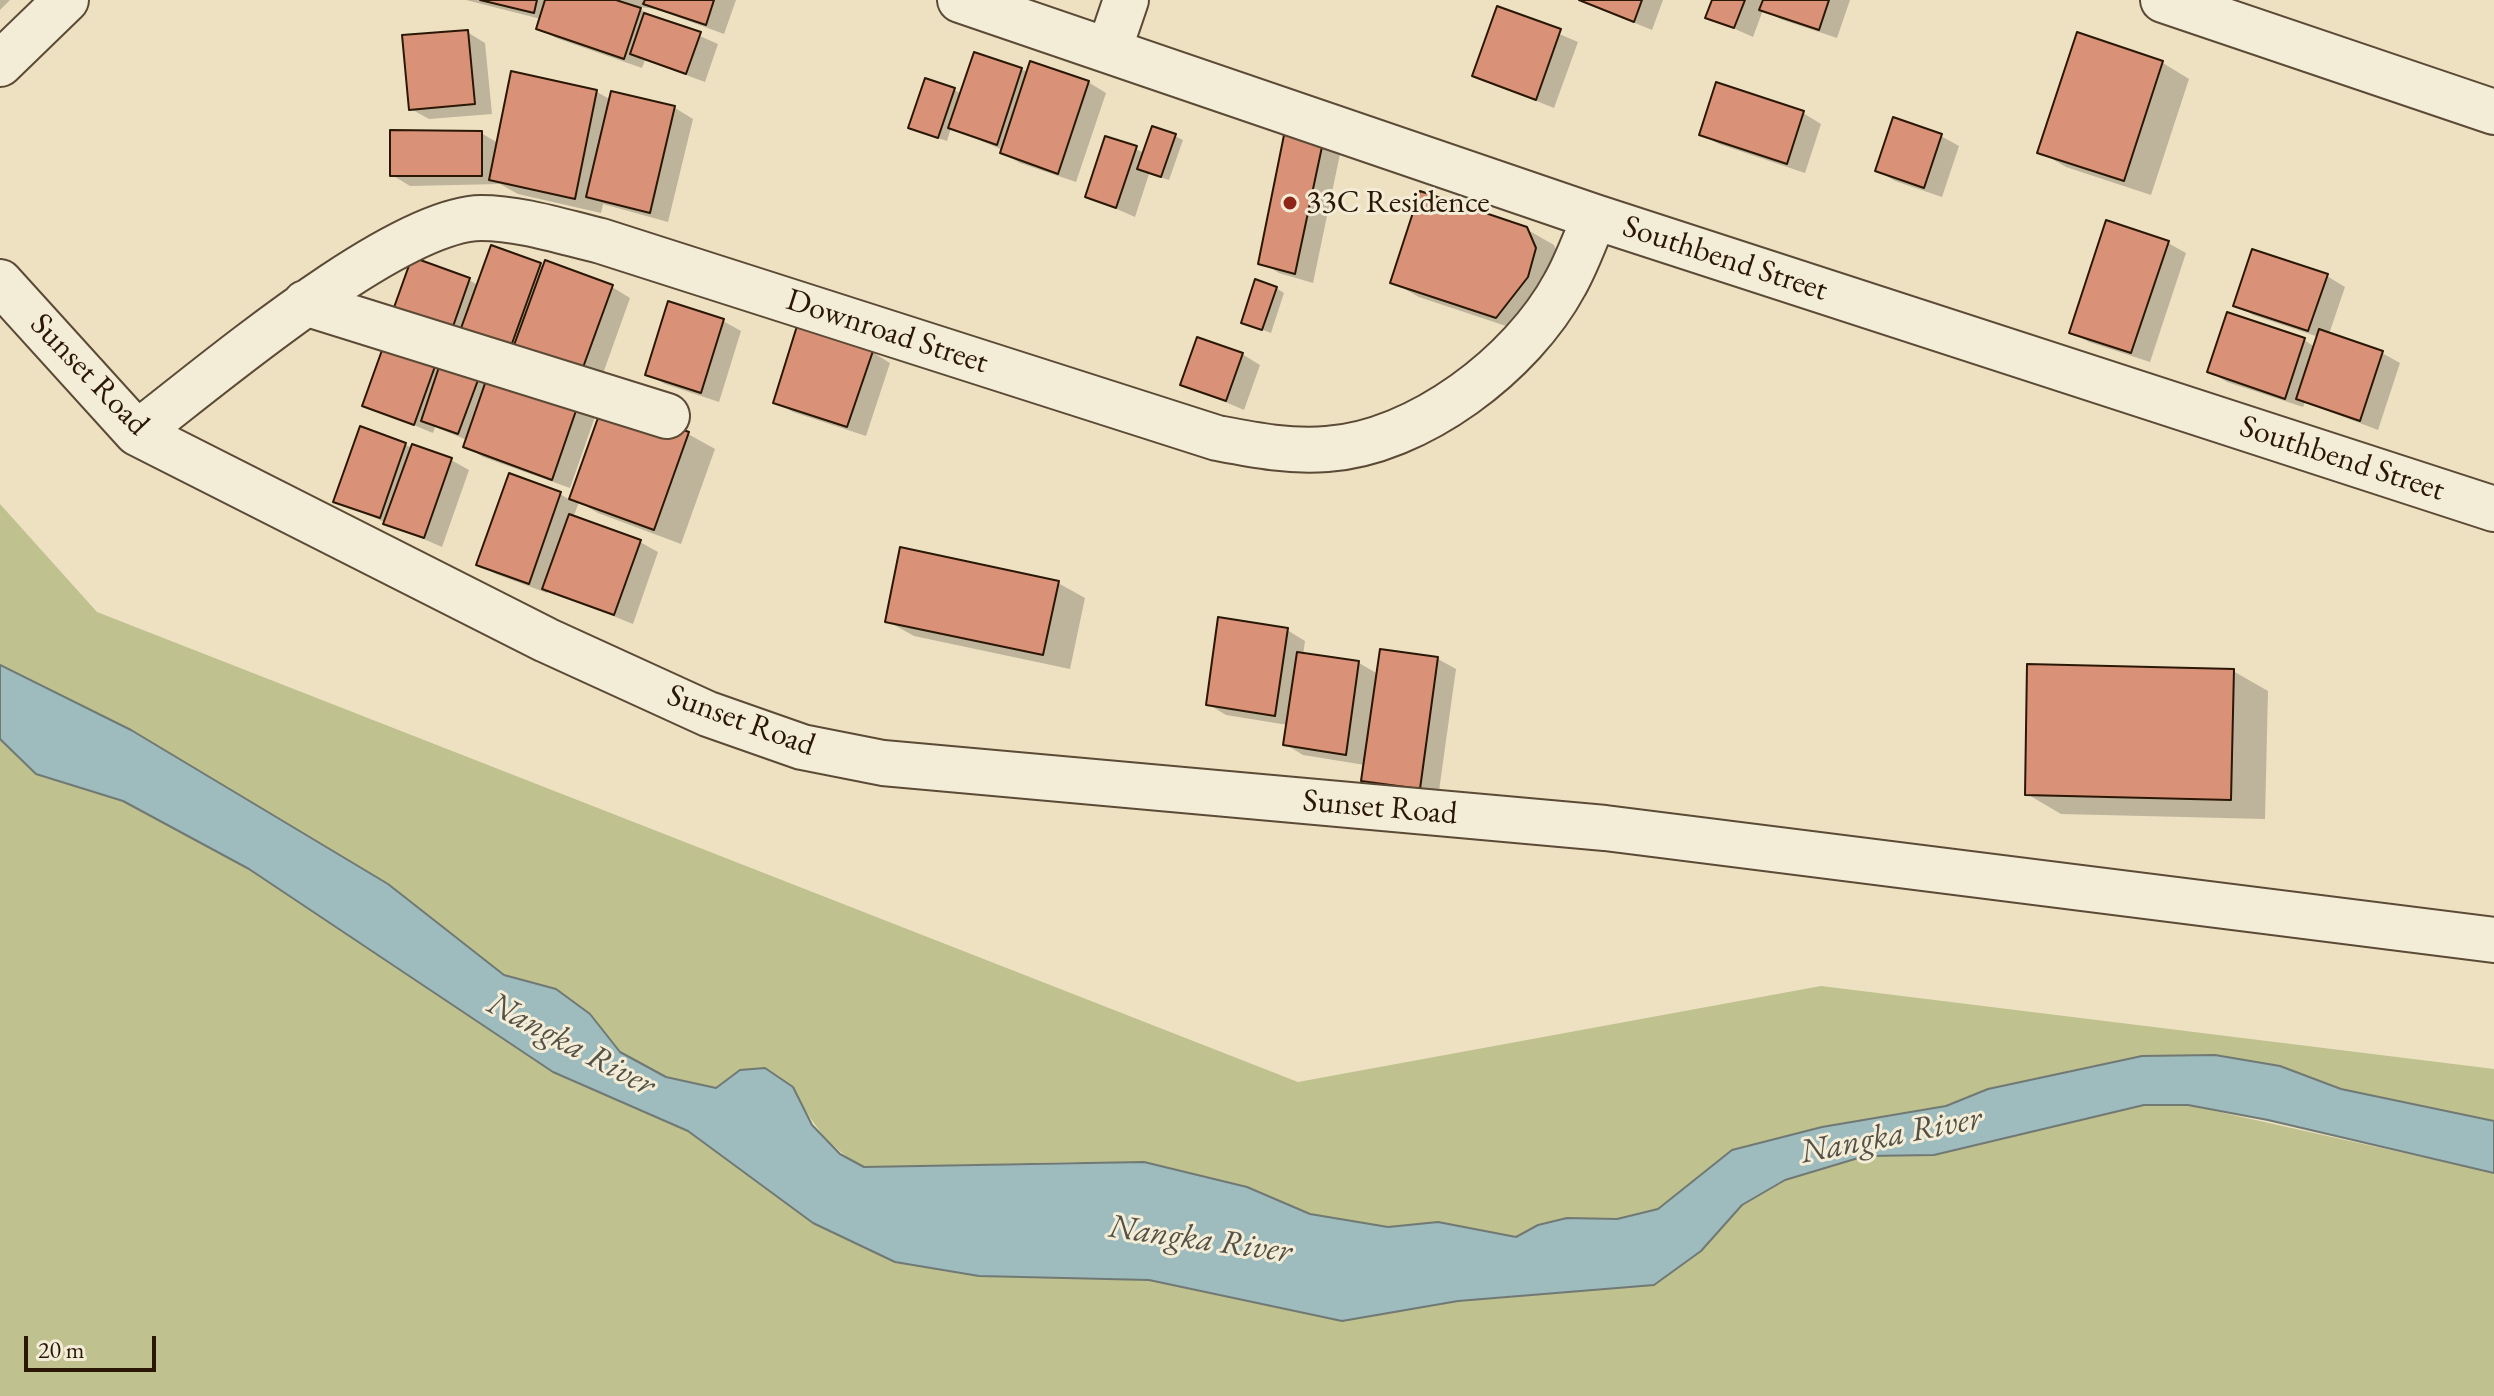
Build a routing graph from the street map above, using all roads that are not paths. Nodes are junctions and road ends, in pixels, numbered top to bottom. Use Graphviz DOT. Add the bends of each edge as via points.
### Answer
graph roads {
  1 [pos="66,0"];
  2 [pos="960,0"];
  3 [pos="1126,0"];
  4 [pos="2163,0"];
  5 [pos="1109,50"];
  6 [pos="0,64"];
  7 [pos="2494,112"];
  8 [pos="1595,217"];
  9 [pos="0,282"];
  10 [pos="305,303"];
  11 [pos="667,416"];
  12 [pos="137,433"];
  13 [pos="2494,509"];
  14 [pos="2494,940"];
  1 -- 6 [label="street"];
  2 -- 5 [label="street, Southbend Street"];
  3 -- 5 [label="street"];
  4 -- 7 [label="street"];
  5 -- 8 [label="street, Southbend Street"];
  8 -- 10 [label="street, Downroad Street" via="1565,285 1505,359 1428,418 1382,440 1328,449 1280,449 1217,438 542,226 480,218 428,229"];
  8 -- 13 [label="street, Southbend Street"];
  9 -- 12 [label="street, Sunset Road"];
  10 -- 11 [label="street"];
  10 -- 12 [label="street, Downroad Street"];
  12 -- 14 [label="street, Sunset Road" via="546,640 708,714 802,747 883,763 1605,828"];
}
